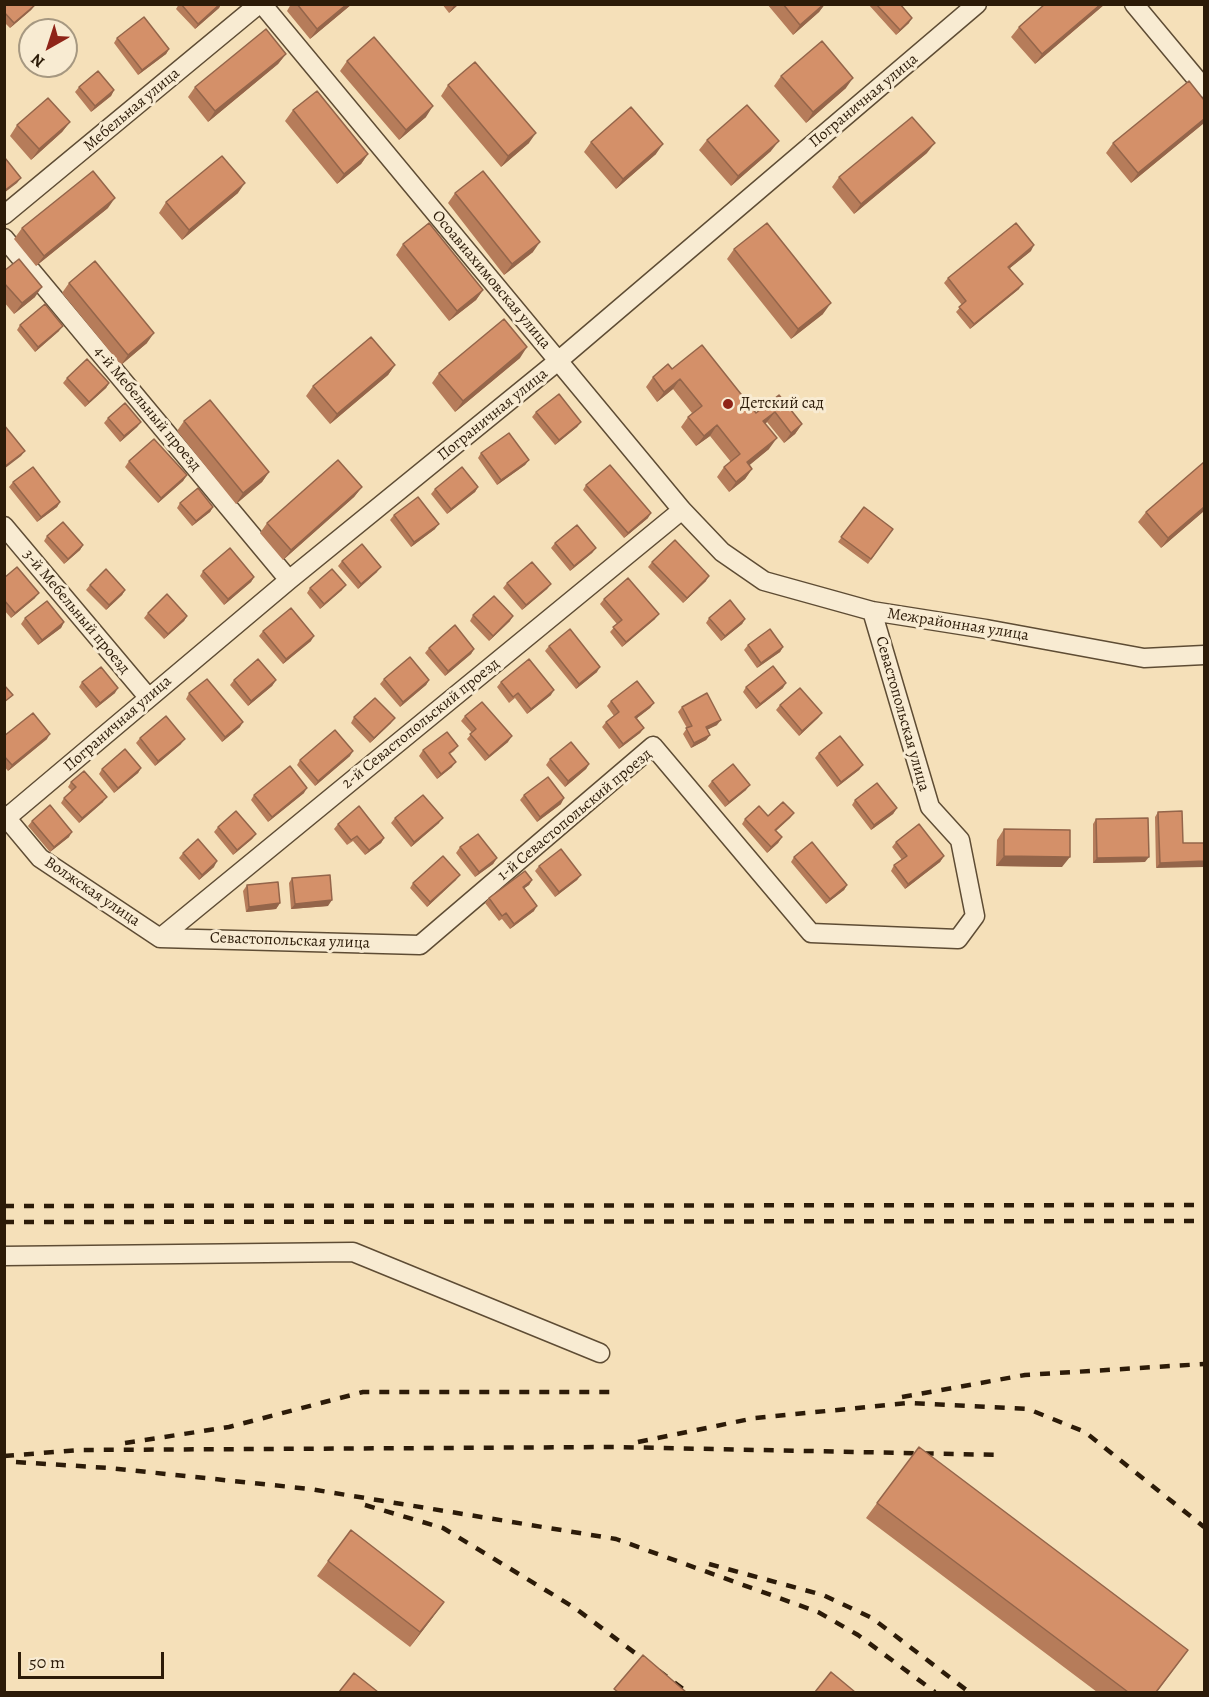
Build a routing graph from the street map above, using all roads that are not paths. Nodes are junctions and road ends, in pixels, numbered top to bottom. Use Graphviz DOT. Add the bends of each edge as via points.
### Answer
graph roads {
  1 [pos="261,4"];
  2 [pos="976,4"];
  3 [pos="1134,4"];
  4 [pos="1204,88"];
  5 [pos="4,215"];
  6 [pos="4,238"];
  7 [pos="558,361"];
  8 [pos="682,510"];
  9 [pos="4,526"];
  10 [pos="722,552"];
  11 [pos="289,580"];
  12 [pos="872,611"];
  13 [pos="1204,655"];
  14 [pos="148,697"];
  15 [pos="6,818"];
  16 [pos="811,933"];
  17 [pos="160,938"];
  18 [pos="420,945"];
  19 [pos="4,1256"];
  20 [pos="600,1353"];
  1 -- 5 [label="street, Мебельная улица"];
  1 -- 7 [label="street, Осоавиахимовская улица"];
  2 -- 7 [label="street, Пограничная улица"];
  3 -- 4 [label="street"];
  6 -- 11 [label="street, 4-й Мебельный проезд"];
  7 -- 8 [label="street, Осоавиахимовская улица"];
  7 -- 11 [label="street, Пограничная улица"];
  8 -- 10 [label="street, Осоавиахимовская улица"];
  8 -- 17 [label="street, 2-й Севастопольский проезд"];
  9 -- 14 [label="street, 3-й Мебельный проезд"];
  10 -- 12 [label="street, Межрайонная улица" via="764,581"];
  11 -- 14 [label="street, Пограничная улица"];
  12 -- 13 [label="street, Межрайонная улица" via="1143,658"];
  12 -- 16 [label="street, Севастопольская улица" via="930,807 960,840 975,916 958,939"];
  14 -- 15 [label="street, Пограничная улица"];
  15 -- 17 [label="street, Волжская улица" via="40,858"];
  16 -- 18 [label="street, 1-й Севастопольский проезд" via="653,746"];
  17 -- 18 [label="street, Севастопольская улица"];
  19 -- 20 [label="street" via="353,1252"];
}
